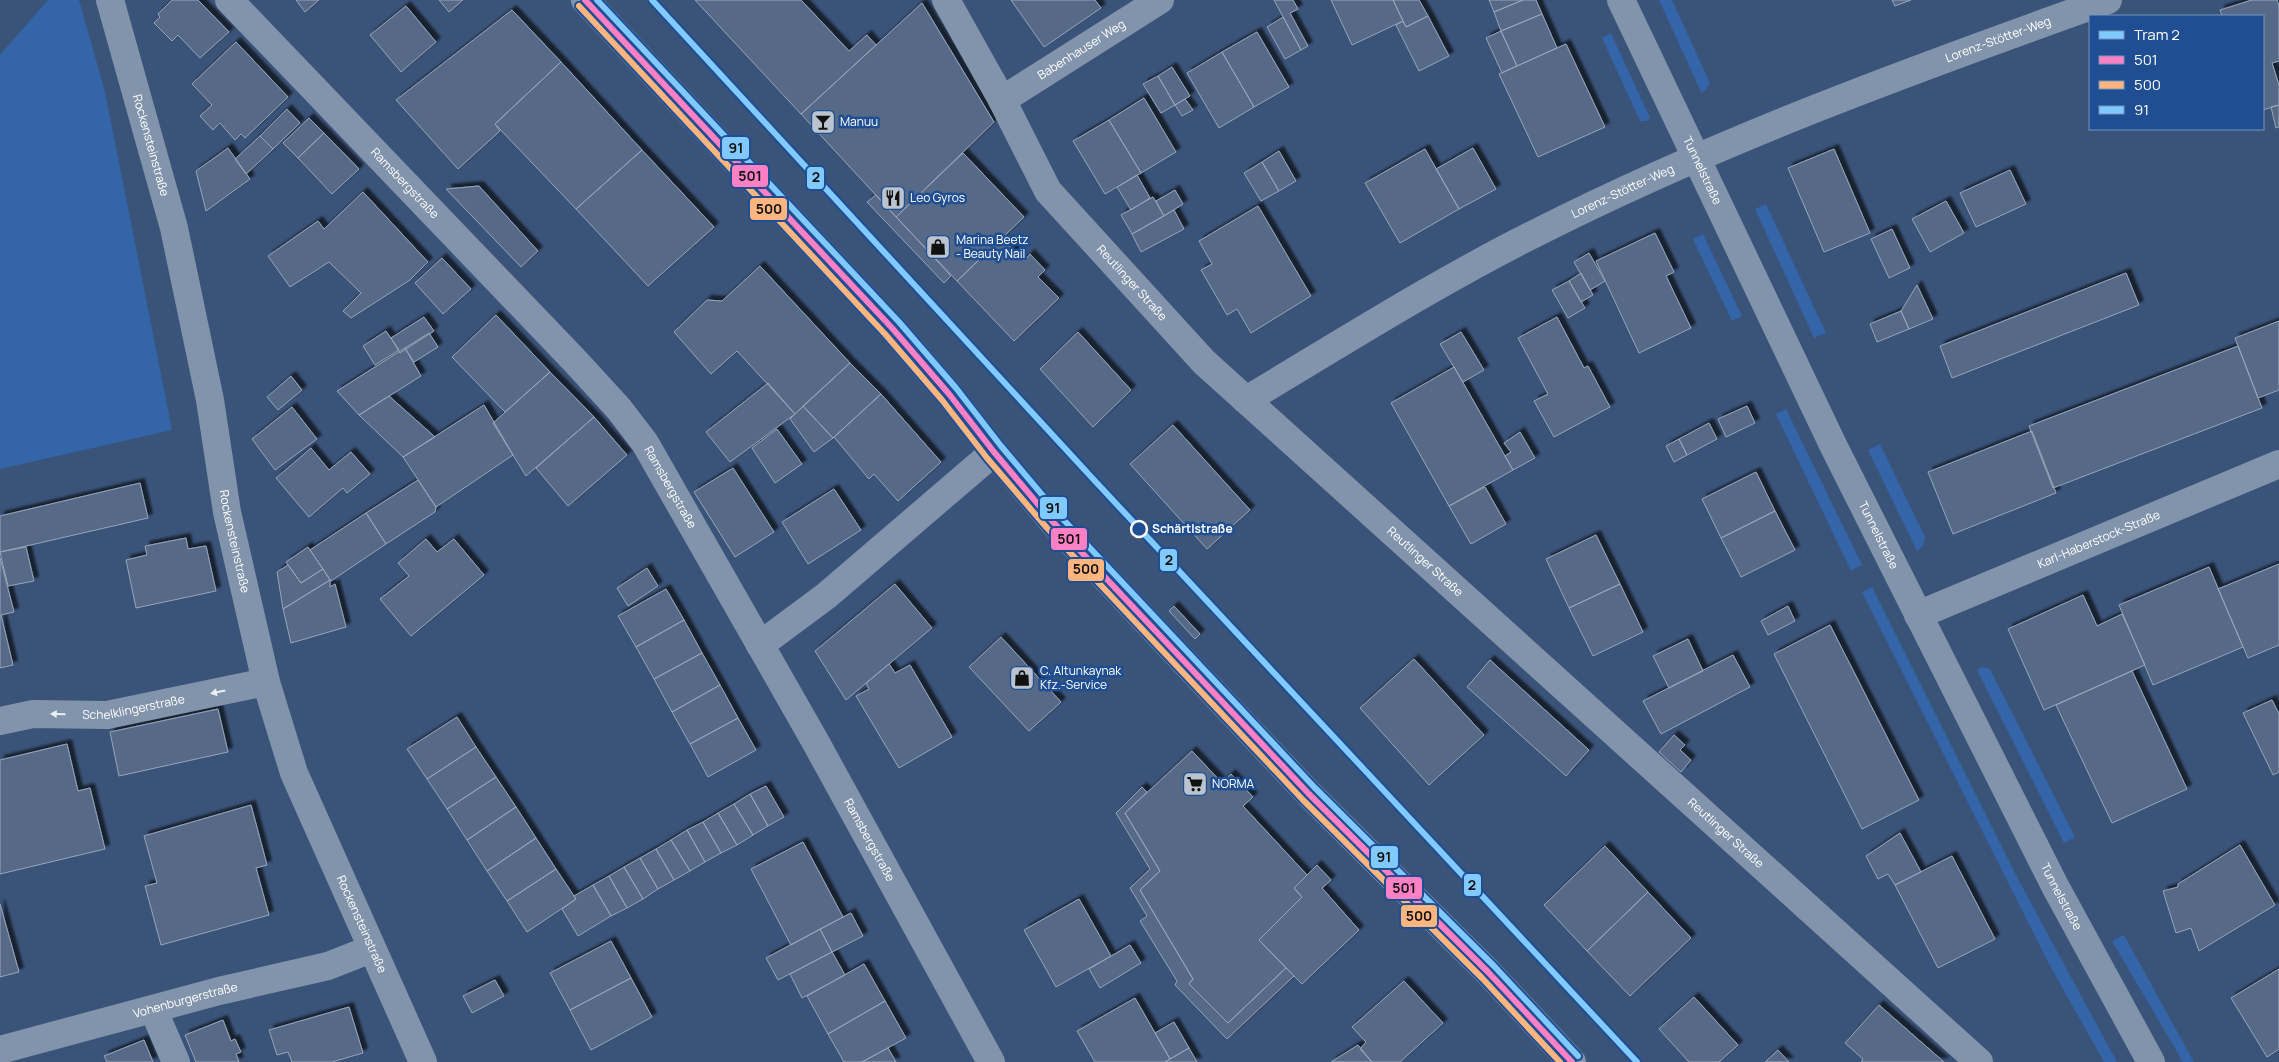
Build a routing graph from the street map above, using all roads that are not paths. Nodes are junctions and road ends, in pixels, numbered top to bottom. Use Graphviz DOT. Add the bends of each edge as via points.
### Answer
graph roads {
  1 [pos="110,0"];
  2 [pos="229,0"];
  3 [pos="585,0"];
  4 [pos="946,0"];
  5 [pos="1160,0"];
  6 [pos="1622,0"];
  7 [pos="2108,0"];
  8 [pos="1002,100"];
  9 [pos="1696,157"];
  10 [pos="1246,400"];
  11 [pos="994,452"];
  12 [pos="2279,464"];
  13 [pos="1918,615"];
  14 [pos="760,645"];
  15 [pos="266,682"];
  16 [pos="0,721"];
  17 [pos="371,949"];
  18 [pos="153,1009"];
  19 [pos="0,1050"];
  20 [pos="176,1062"];
  21 [pos="423,1062"];
  22 [pos="991,1062"];
  23 [pos="1572,1062"];
  24 [pos="1980,1062"];
  25 [pos="2151,1062"];
  1 -- 15 [label="street, Rockensteinstraße" via="174,228 210,400 227,512"];
  2 -- 14 [label="street, Ramsbergstraße" via="619,409 645,443"];
  3 -- 11 [label="street" via="892,328"];
  4 -- 8 [label="street, Reutlinger Straße"];
  5 -- 8 [label="street, Babenhauser Weg"];
  6 -- 9 [label="street, Tunnelstraße"];
  7 -- 9 [label="street, Lorenz-Stötter-Weg" via="1825,104"];
  8 -- 10 [label="street, Reutlinger Straße" via="1048,191 1204,362"];
  9 -- 10 [label="street, Lorenz-Stötter-Weg" via="1500,251"];
  9 -- 13 [label="street, Tunnelstraße"];
  10 -- 24 [label="street, Reutlinger Straße"];
  11 -- 14 [label="street" via="826,596"];
  11 -- 23 [label="street" via="1054,522 1309,794 1488,972"];
  12 -- 13 [label="street, Karl-Haberstock-Straße"];
  13 -- 25 [label="street, Tunnelstraße" via="2055,886"];
  14 -- 22 [label="street, Ramsbergstraße"];
  15 -- 16 [label="street, Schelklingerstraße, one-way" via="107,715 33,714"];
  15 -- 17 [label="street, Rockensteinstraße" via="294,773"];
  17 -- 18 [label="street, Vohenburgerstraße" via="328,966"];
  17 -- 21 [label="street, Rockensteinstraße"];
  18 -- 19 [label="street, Vohenburgerstraße"];
  18 -- 20 [label="street"];
}
